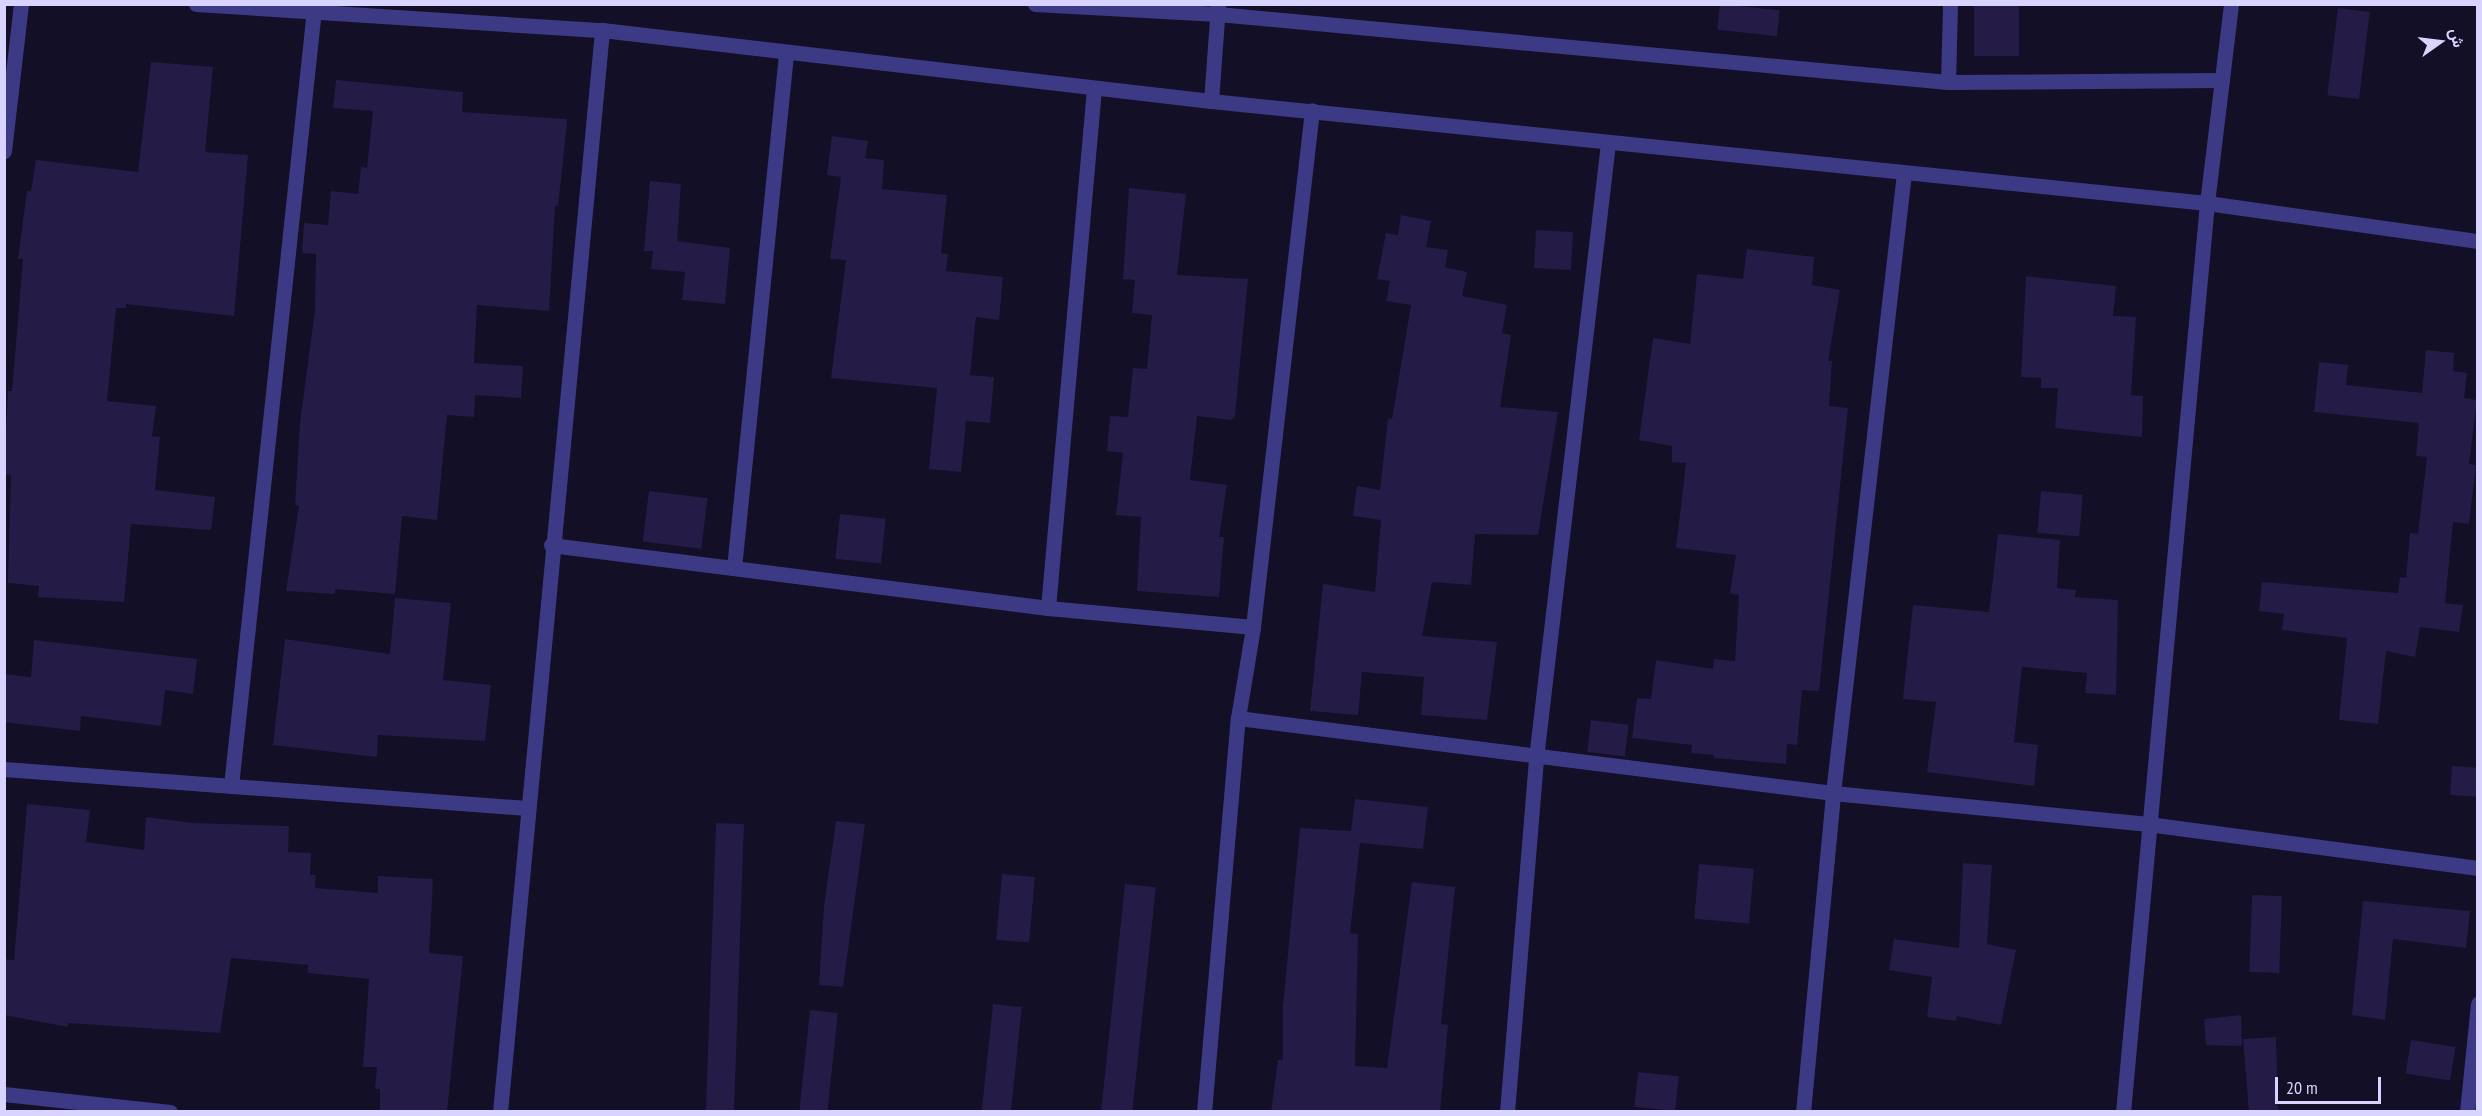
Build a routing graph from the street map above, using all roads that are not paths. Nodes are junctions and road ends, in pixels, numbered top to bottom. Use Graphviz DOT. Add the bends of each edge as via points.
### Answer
graph roads {
  1 [pos="21,4"];
  2 [pos="196,4"];
  3 [pos="1035,4"];
  4 [pos="1950,4"];
  5 [pos="2231,4"];
  6 [pos="314,9"];
  7 [pos="1218,9"];
  8 [pos="602,30"];
  9 [pos="786,54"];
  10 [pos="2222,80"];
  11 [pos="1948,81"];
  12 [pos="1094,88"];
  13 [pos="1211,101"];
  14 [pos="1312,110"];
  15 [pos="1608,143"];
  16 [pos="4,151"];
  17 [pos="1904,173"];
  18 [pos="2207,203"];
  19 [pos="2478,241"];
  20 [pos="551,545"];
  21 [pos="734,568"];
  22 [pos="1048,608"];
  23 [pos="1252,627"];
  24 [pos="1238,718"];
  25 [pos="1536,758"];
  26 [pos="4,769"];
  27 [pos="231,786"];
  28 [pos="1833,794"];
  29 [pos="527,808"];
  30 [pos="2148,824"];
  31 [pos="2478,868"];
  32 [pos="2478,1004"];
  33 [pos="4,1094"];
  34 [pos="170,1112"];
  35 [pos="500,1112"];
  36 [pos="1204,1112"];
  37 [pos="1507,1112"];
  38 [pos="1803,1112"];
  39 [pos="2123,1112"];
  40 [pos="2467,1112"];
  1 -- 16 [label="street"];
  2 -- 6 [label="street"];
  3 -- 7 [label="street"];
  4 -- 11 [label="street"];
  5 -- 10 [label="street"];
  6 -- 8 [label="street"];
  6 -- 27 [label="street"];
  7 -- 11 [label="street"];
  7 -- 13 [label="street"];
  8 -- 9 [label="street"];
  8 -- 20 [label="street"];
  9 -- 12 [label="street"];
  9 -- 21 [label="street"];
  10 -- 11 [label="street"];
  10 -- 18 [label="street"];
  12 -- 13 [label="street"];
  12 -- 22 [label="street"];
  13 -- 14 [label="street"];
  14 -- 15 [label="street"];
  14 -- 23 [label="street"];
  15 -- 17 [label="street" via="1767,156"];
  15 -- 25 [label="street"];
  17 -- 18 [label="street"];
  17 -- 28 [label="street"];
  18 -- 19 [label="street"];
  18 -- 30 [label="street"];
  20 -- 21 [label="street"];
  20 -- 29 [label="street"];
  21 -- 22 [label="street"];
  22 -- 23 [label="street"];
  23 -- 24 [label="street"];
  24 -- 25 [label="street"];
  24 -- 36 [label="street"];
  25 -- 28 [label="street"];
  25 -- 37 [label="street"];
  26 -- 27 [label="street"];
  27 -- 29 [label="street"];
  28 -- 30 [label="street"];
  28 -- 38 [label="street"];
  29 -- 35 [label="street"];
  30 -- 31 [label="street"];
  30 -- 39 [label="street"];
  32 -- 40 [label="street"];
  33 -- 34 [label="street"];
}
